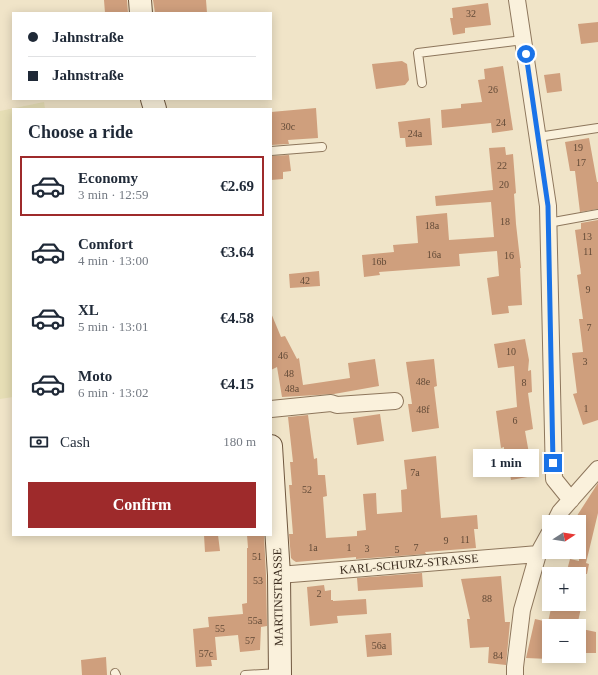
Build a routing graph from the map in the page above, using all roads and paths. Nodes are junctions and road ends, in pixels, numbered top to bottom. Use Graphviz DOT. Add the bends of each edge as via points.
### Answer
graph roads {
  1 [pos="140,0"];
  2 [pos="517,0"];
  3 [pos="141,12"];
  4 [pos="524,40"];
  5 [pos="422,83"];
  6 [pos="598,128"];
  7 [pos="538,137"];
  8 [pos="322,147"];
  9 [pos="272,151"];
  10 [pos="598,214"];
  11 [pos="548,223"];
  12 [pos="395,401"];
  13 [pos="272,409"];
  14 [pos="272,462"];
  15 [pos="598,469"];
  16 [pos="572,500"];
  17 [pos="558,515"];
  18 [pos="542,547"];
  19 [pos="538,554"];
  20 [pos="279,575"];
  21 [pos="280,674"];
  22 [pos="246,675"];
  23 [pos="515,675"];
  1 -- 3 [label="street"];
  2 -- 4 [label="street"];
  4 -- 5 [label="lane" via="418,53"];
  4 -- 7 [label="street"];
  6 -- 7 [label="lane"];
  7 -- 11 [label="street"];
  8 -- 9 [label="lane"];
  10 -- 11 [label="lane"];
  11 -- 16 [label="street" via="554,479"];
  12 -- 13 [label="street" via="337,405 332,403"];
  14 -- 20 [label="street, MARTINSTRASSE"];
  15 -- 16 [label="street"];
  16 -- 17 [label="street"];
  18 -- 19 [label="street"];
  19 -- 20 [label="street, KARL-SCHURZ-STRASSE"];
  19 -- 23 [label="street" via="522,610"];
  20 -- 21 [label="street, MARTINSTRASSE"];
  21 -- 22 [label="lane"];
}
